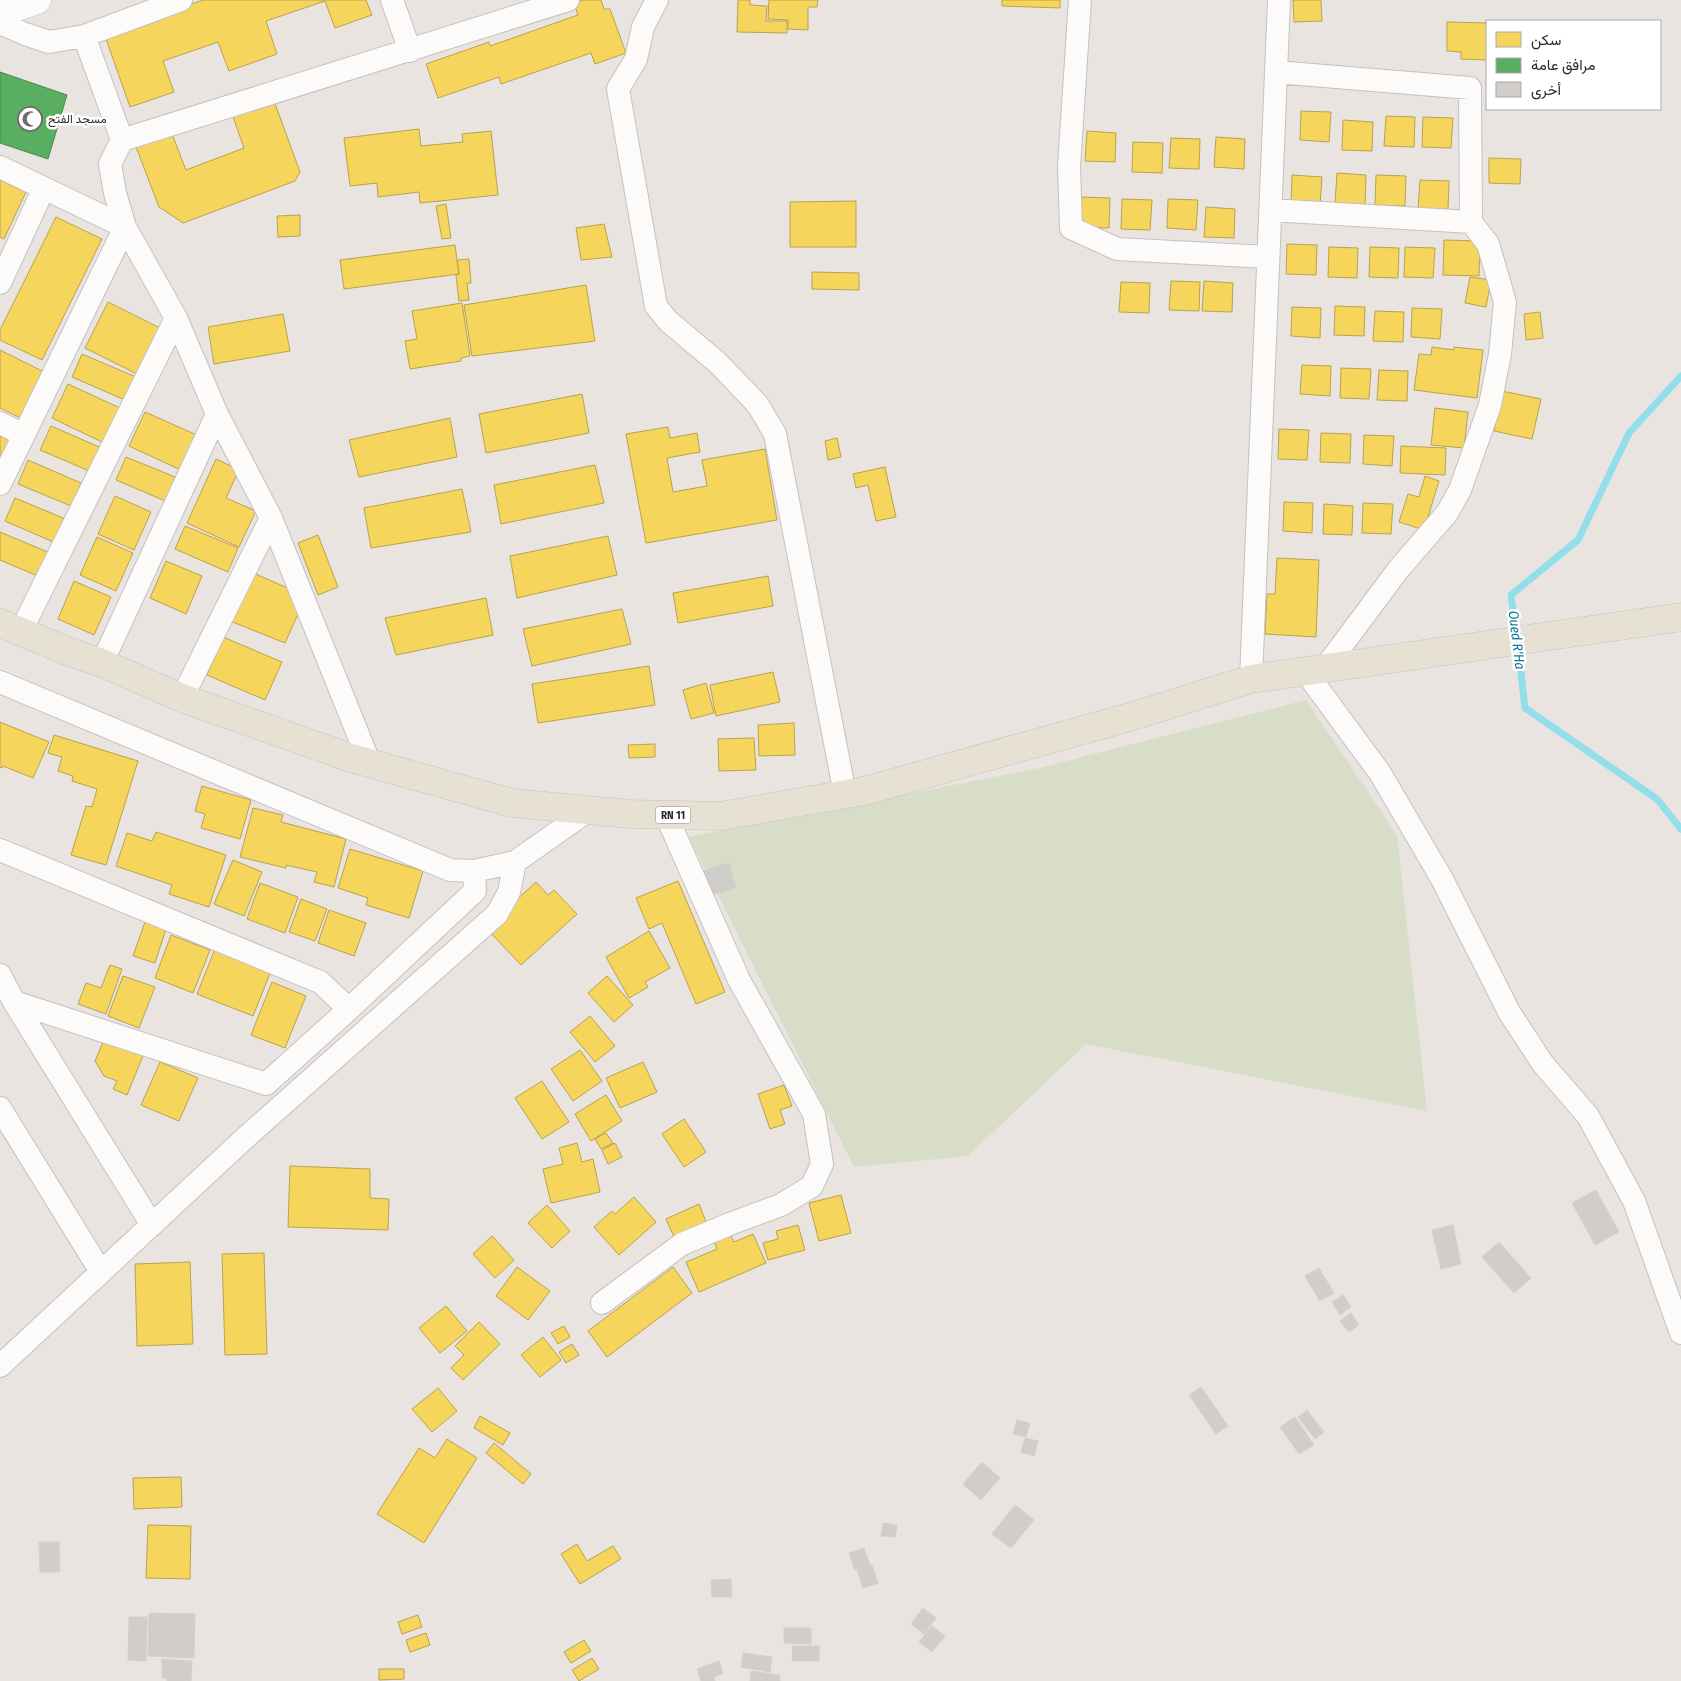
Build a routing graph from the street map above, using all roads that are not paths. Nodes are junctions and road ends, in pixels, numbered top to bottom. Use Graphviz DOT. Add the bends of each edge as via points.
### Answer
graph roads {
  1 [pos="38,0"];
  2 [pos="181,0"];
  3 [pos="392,0"];
  4 [pos="568,0"];
  5 [pos="656,0"];
  6 [pos="1080,0"];
  7 [pos="1279,0"];
  8 [pos="0,13"];
  9 [pos="0,23"];
  10 [pos="84,36"];
  11 [pos="410,51"];
  12 [pos="1276,72"];
  13 [pos="122,140"];
  14 [pos="0,167"];
  15 [pos="44,188"];
  16 [pos="1271,210"];
  17 [pos="1471,222"];
  18 [pos="126,227"];
  19 [pos="1268,257"];
  20 [pos="0,283"];
  21 [pos="176,318"];
  22 [pos="217,414"];
  23 [pos="0,423"];
  24 [pos="24,435"];
  25 [pos="0,484"];
  26 [pos="271,518"];
  27 [pos="1681,617"];
  28 [pos="10,627"];
  29 [pos="102,663"];
  30 [pos="1315,669"];
  31 [pos="1251,679"];
  32 [pos="0,682"];
  33 [pos="182,698"];
  34 [pos="370,764"];
  35 [pos="845,794"];
  36 [pos="589,810"];
  37 [pos="666,815"];
  38 [pos="0,850"];
  39 [pos="515,862"];
  40 [pos="474,871"];
  41 [pos="509,892"];
  42 [pos="0,975"];
  43 [pos="14,1002"];
  44 [pos="349,1009"];
  45 [pos="0,1108"];
  46 [pos="152,1225"];
  47 [pos="101,1272"];
  48 [pos="602,1303"];
  49 [pos="1681,1333"];
  50 [pos="0,1366"];
  1 -- 8 [label="main road"];
  2 -- 10 [label="street"];
  3 -- 11 [label="street"];
  4 -- 11 [label="street"];
  5 -- 35 [label="street" via="643,27 636,59 618,89 656,306 718,363 758,406 775,434"];
  6 -- 19 [label="street" via="1069,166 1071,228 1116,249"];
  7 -- 12 [label="street"];
  9 -- 10 [label="street" via="49,42"];
  10 -- 13 [label="street"];
  11 -- 13 [label="street"];
  12 -- 16 [label="street"];
  12 -- 17 [label="street" via="1470,88"];
  13 -- 18 [label="street" via="110,164"];
  14 -- 15 [label="street"];
  15 -- 18 [label="street"];
  15 -- 20 [label="street"];
  16 -- 17 [label="street"];
  16 -- 19 [label="street"];
  17 -- 30 [label="street" via="1488,244 1505,302 1500,354 1490,405 1460,490 1447,513"];
  18 -- 21 [label="street"];
  18 -- 24 [label="street"];
  19 -- 31 [label="street"];
  21 -- 22 [label="street"];
  21 -- 28 [label="street"];
  22 -- 26 [label="street"];
  22 -- 29 [label="street"];
  23 -- 24 [label="street"];
  24 -- 25 [label="street"];
  26 -- 33 [label="street"];
  26 -- 34 [label="street"];
  27 -- 30 [label="main road, RN 11"];
  28 -- 29 [label="main road, RN 11" via="67,652"];
  29 -- 33 [label="main road, RN 11"];
  30 -- 31 [label="main road, RN 11"];
  30 -- 49 [label="street" via="1442,879 1510,1012 1543,1064 1588,1116 1634,1201"];
  31 -- 35 [label="main road, RN 11" via="1130,718"];
  32 -- 40 [label="street" via="450,870"];
  33 -- 34 [label="main road, RN 11"];
  34 -- 36 [label="main road, RN 11" via="512,803"];
  35 -- 37 [label="main road, RN 11" via="722,816"];
  36 -- 37 [label="main road, RN 11"];
  36 -- 39 [label="street"];
  37 -- 48 [label="street" via="739,980 814,1114 822,1164 812,1186 781,1205 682,1244"];
  38 -- 44 [label="street" via="320,982"];
  39 -- 40 [label="street"];
  39 -- 41 [label="street"];
  40 -- 41 [label="street"];
  40 -- 44 [label="street" via="475,891"];
  41 -- 46 [label="street" via="497,914 251,1132"];
  42 -- 43 [label="street"];
  43 -- 44 [label="street" via="266,1084"];
  43 -- 46 [label="street"];
  45 -- 47 [label="street"];
  46 -- 47 [label="street"];
  47 -- 50 [label="street"];
}
